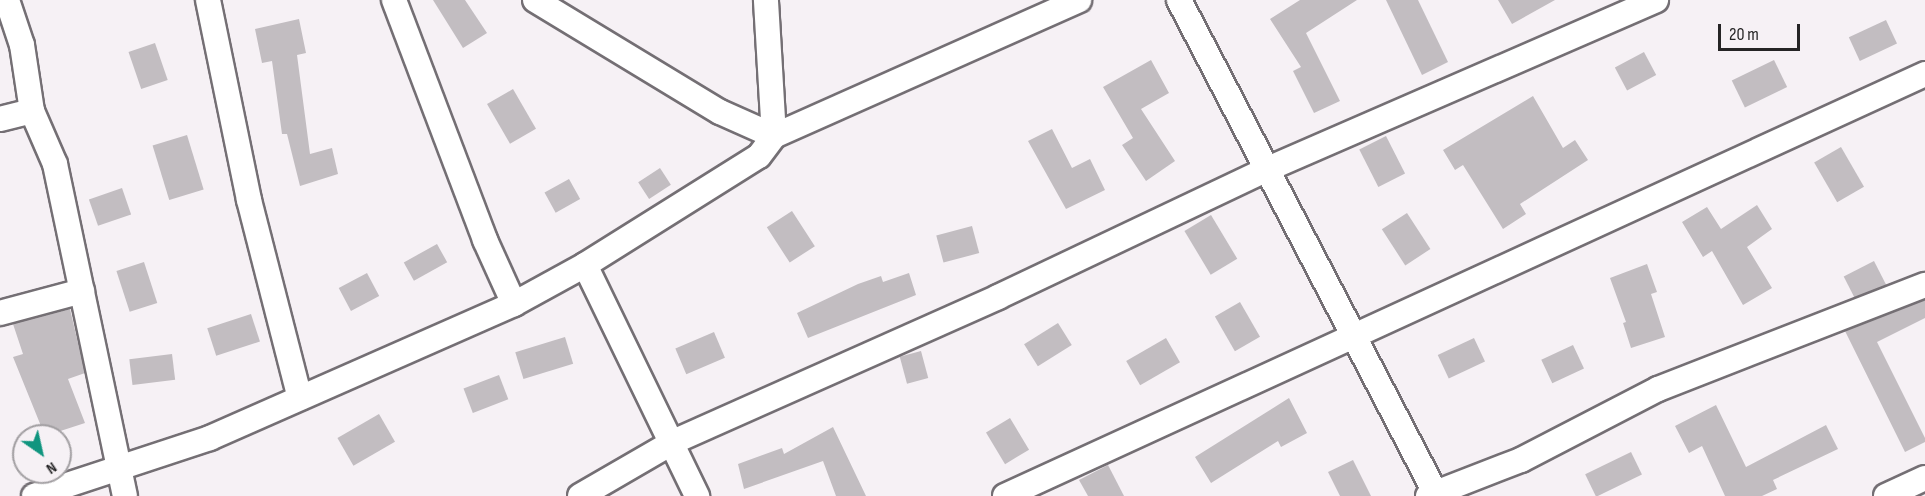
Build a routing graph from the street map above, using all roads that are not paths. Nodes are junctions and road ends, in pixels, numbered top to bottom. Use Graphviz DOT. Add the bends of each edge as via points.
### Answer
graph roads {
  1 [pos="8,0"];
  2 [pos="208,0"];
  3 [pos="394,0"];
  4 [pos="535,0"];
  5 [pos="766,0"];
  6 [pos="1078,0"];
  7 [pos="1179,0"];
  8 [pos="1656,0"];
  9 [pos="1925,74"];
  10 [pos="32,111"];
  11 [pos="0,120"];
  12 [pos="774,136"];
  13 [pos="1270,168"];
  14 [pos="585,265"];
  15 [pos="1925,285"];
  16 [pos="82,291"];
  17 [pos="514,304"];
  18 [pos="0,313"];
  19 [pos="1353,339"];
  20 [pos="300,398"];
  21 [pos="673,441"];
  22 [pos="119,471"];
  23 [pos="1925,477"];
  24 [pos="1433,495"];
  25 [pos="33,496"];
  26 [pos="125,496"];
  27 [pos="580,496"];
  28 [pos="697,496"];
  29 [pos="1005,496"];
  30 [pos="1886,496"];
  1 -- 10 [label="street" via="22,45"];
  2 -- 20 [label="street" via="249,200"];
  3 -- 17 [label="street" via="485,240"];
  4 -- 12 [label="street" via="720,112"];
  5 -- 12 [label="street"];
  6 -- 12 [label="street"];
  7 -- 13 [label="street"];
  8 -- 13 [label="street"];
  9 -- 19 [label="street" via="1495,269"];
  10 -- 11 [label="street"];
  10 -- 16 [label="street" via="55,164"];
  12 -- 14 [label="street" via="759,156"];
  13 -- 19 [label="street"];
  13 -- 21 [label="street" via="998,297"];
  14 -- 17 [label="street"];
  14 -- 21 [label="street"];
  15 -- 24 [label="street" via="1658,389 1521,460"];
  16 -- 18 [label="street"];
  16 -- 22 [label="street"];
  17 -- 20 [label="street"];
  19 -- 24 [label="street"];
  19 -- 29 [label="street"];
  20 -- 22 [label="street" via="210,438"];
  21 -- 27 [label="street"];
  21 -- 28 [label="street"];
  22 -- 25 [label="street"];
  22 -- 26 [label="street"];
  23 -- 30 [label="street"];
}
